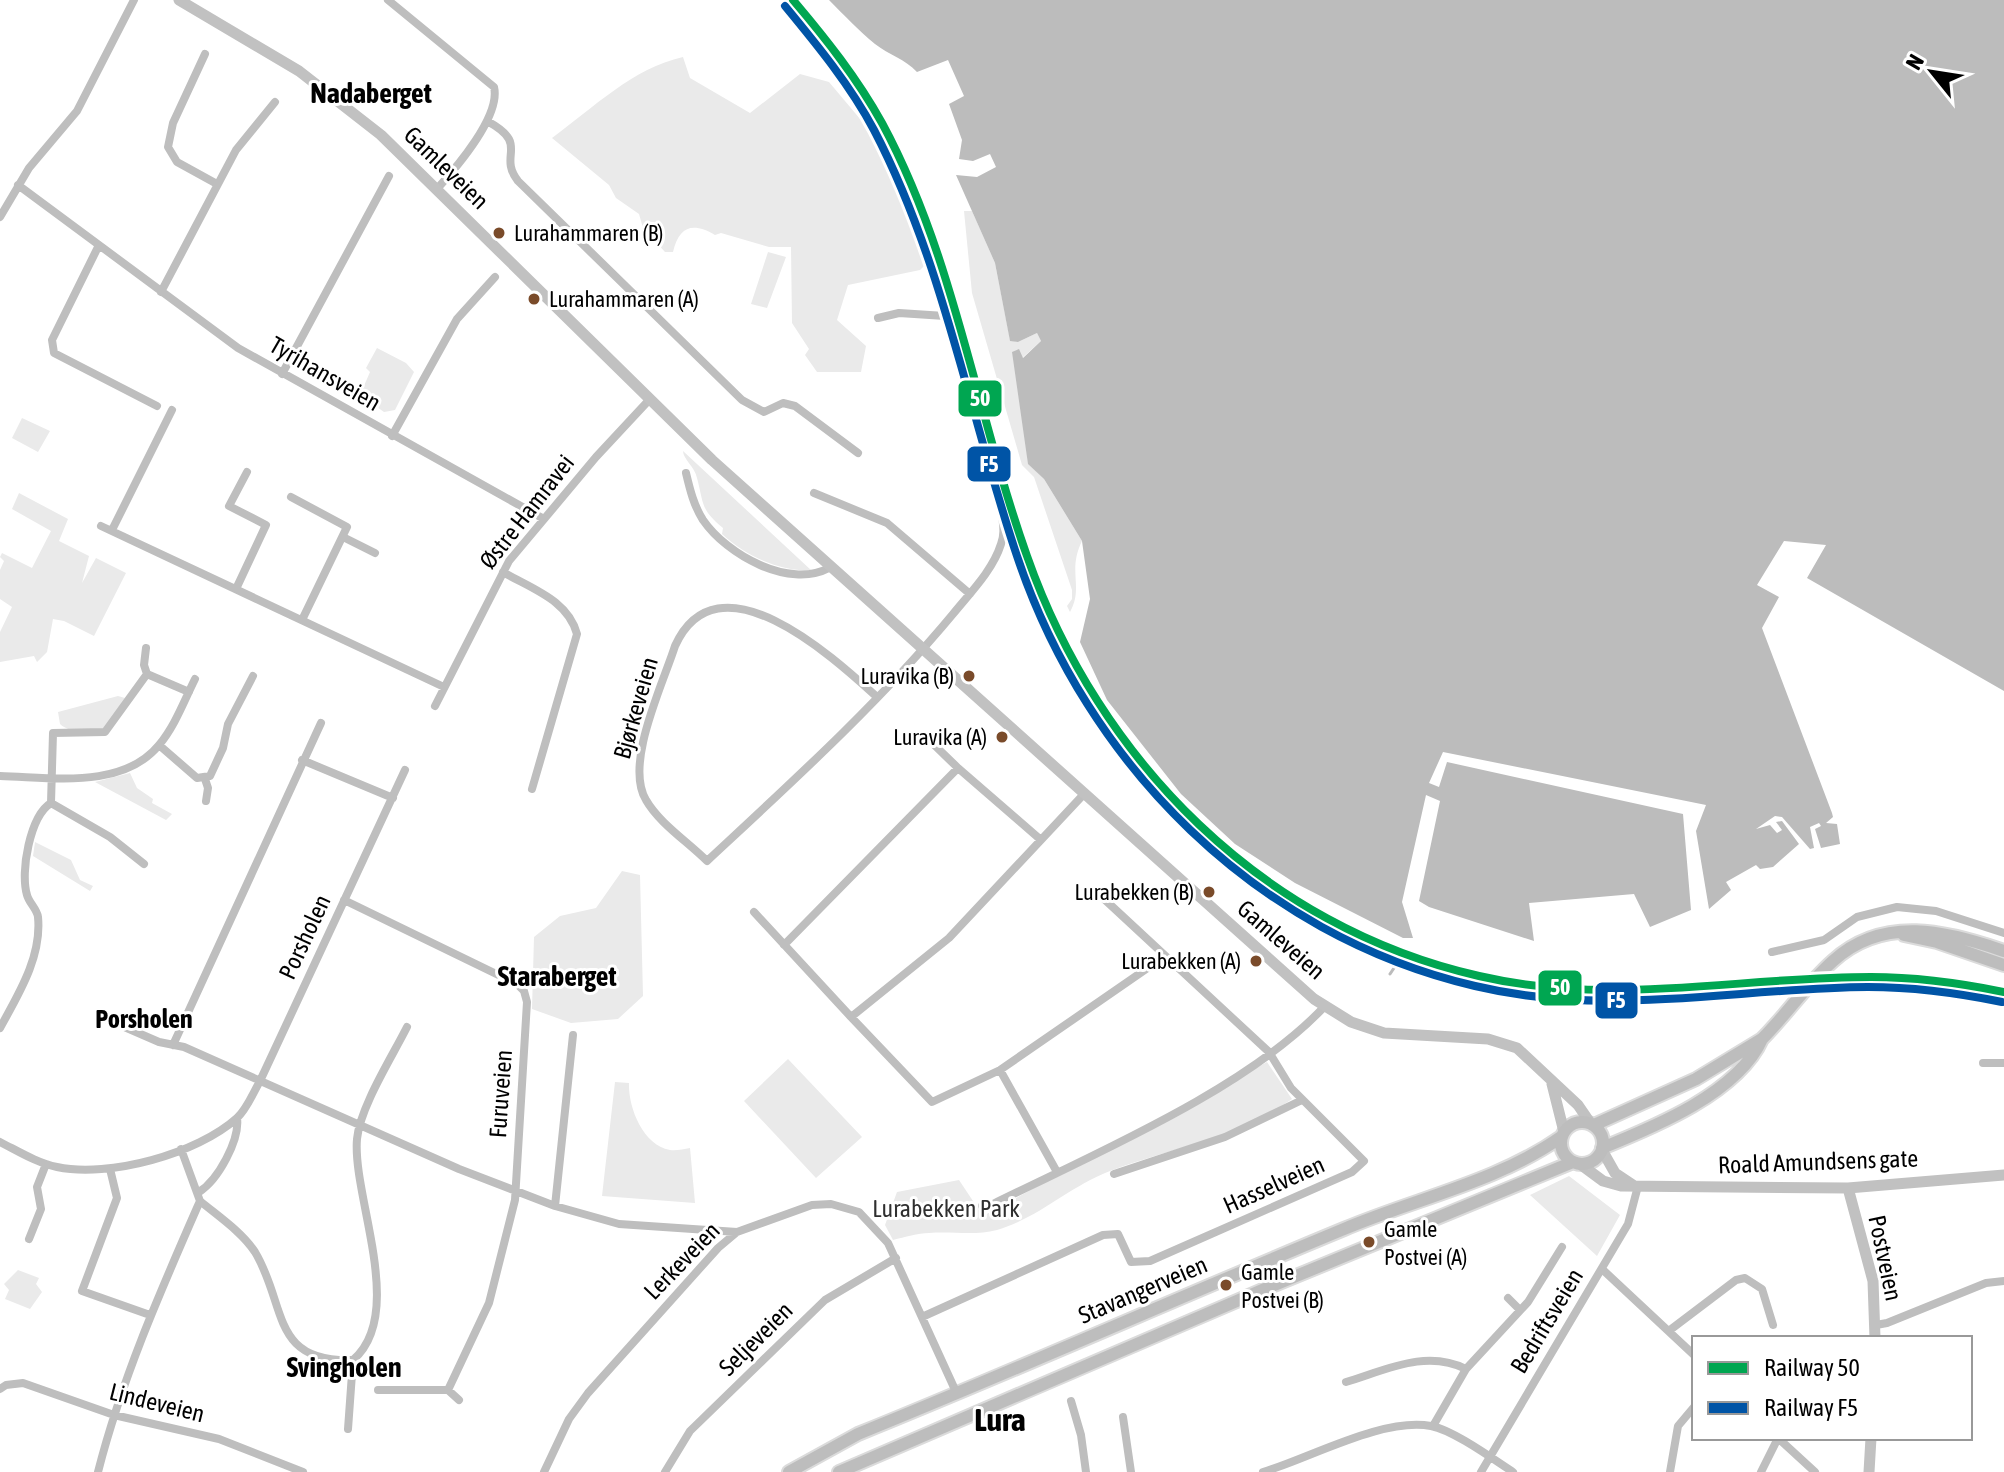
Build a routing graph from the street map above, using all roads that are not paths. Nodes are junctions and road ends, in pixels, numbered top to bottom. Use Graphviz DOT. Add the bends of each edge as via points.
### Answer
graph roads {
  1 [pos="134,0"];
  2 [pos="179,0"];
  3 [pos="388,0"];
  4 [pos="205,54"];
  5 [pos="275,102"];
  6 [pos="487,121"];
  7 [pos="389,176"];
  8 [pos="217,184"];
  9 [pos="18,185"];
  10 [pos="437,189"];
  11 [pos="0,217"];
  12 [pos="99,245"];
  13 [pos="495,277"];
  14 [pos="161,292"];
  15 [pos="940,301"];
  16 [pos="945,316"];
  17 [pos="878,318"];
  18 [pos="282,374"];
  19 [pos="650,399"];
  20 [pos="157,406"];
  21 [pos="172,410"];
  22 [pos="392,436"];
  23 [pos="858,453"];
  24 [pos="247,472"];
  25 [pos="686,473"];
  26 [pos="814,493"];
  27 [pos="291,497"];
  28 [pos="544,519"];
  29 [pos="101,526"];
  30 [pos="112,530"];
  31 [pos="343,537"];
  32 [pos="375,553"];
  33 [pos="829,568"];
  34 [pos="503,572"];
  35 [pos="236,589"];
  36 [pos="970,594"];
  37 [pos="302,620"];
  38 [pos="146,648"];
  39 [pos="922,650"];
  40 [pos="147,674"];
  41 [pos="253,676"];
  42 [pos="195,679"];
  43 [pos="444,687"];
  44 [pos="189,692"];
  45 [pos="877,697"];
  46 [pos="435,706"];
  47 [pos="321,723"];
  48 [pos="925,736"];
  49 [pos="159,745"];
  50 [pos="302,760"];
  51 [pos="958,768"];
  52 [pos="405,770"];
  53 [pos="0,776"];
  54 [pos="54,777"];
  55 [pos="205,779"];
  56 [pos="532,789"];
  57 [pos="1084,794"];
  58 [pos="393,798"];
  59 [pos="206,801"];
  60 [pos="51,803"];
  61 [pos="1041,840"];
  62 [pos="144,864"];
  63 [pos="1103,898"];
  64 [pos="344,900"];
  65 [pos="754,912"];
  66 [pos="1894,933"];
  67 [pos="2004,933"];
  68 [pos="784,945"];
  69 [pos="2004,951"];
  70 [pos="1772,952"];
  71 [pos="1165,956"];
  72 [pos="2004,965"];
  73 [pos="1324,1007"];
  74 [pos="851,1017"];
  75 [pos="106,1019"];
  76 [pos="407,1027"];
  77 [pos="0,1028"];
  78 [pos="573,1035"];
  79 [pos="1762,1039"];
  80 [pos="173,1045"];
  81 [pos="1269,1052"];
  82 [pos="1983,1063"];
  83 [pos="2004,1063"];
  84 [pos="1000,1070"];
  85 [pos="260,1081"];
  86 [pos="1552,1084"];
  87 [pos="1302,1100"];
  88 [pos="237,1118"];
  89 [pos="360,1125"];
  90 [pos="1593,1125"];
  91 [pos="1562,1134"];
  92 [pos="0,1142"];
  93 [pos="181,1149"];
  94 [pos="1602,1149"];
  95 [pos="1576,1163"];
  96 [pos="46,1164"];
  97 [pos="110,1169"];
  98 [pos="1057,1172"];
  99 [pos="1114,1174"];
  100 [pos="2004,1175"];
  101 [pos="1636,1186"];
  102 [pos="1848,1188"];
  103 [pos="515,1191"];
  104 [pos="200,1196"];
  105 [pos="555,1206"];
  106 [pos="982,1206"];
  107 [pos="737,1232"];
  108 [pos="29,1239"];
  109 [pos="1562,1247"];
  110 [pos="896,1258"];
  111 [pos="1602,1269"];
  112 [pos="2004,1281"];
  113 [pos="1508,1298"];
  114 [pos="1520,1310"];
  115 [pos="150,1315"];
  116 [pos="922,1317"];
  117 [pos="1773,1325"];
  118 [pos="1876,1325"];
  119 [pos="1670,1330"];
  120 [pos="1875,1336"];
  121 [pos="1692,1353"];
  122 [pos="353,1360"];
  123 [pos="1466,1369"];
  124 [pos="414,1379"];
  125 [pos="1346,1382"];
  126 [pos="0,1389"];
  127 [pos="378,1390"];
  128 [pos="414,1390"];
  129 [pos="448,1390"];
  130 [pos="957,1394"];
  131 [pos="459,1400"];
  132 [pos="1071,1401"];
  133 [pos="1692,1409"];
  134 [pos="114,1415"];
  135 [pos="1123,1417"];
  136 [pos="1433,1426"];
  137 [pos="348,1429"];
  138 [pos="1777,1440"];
  139 [pos="1780,1440"];
  140 [pos="1871,1440"];
  141 [pos="1489,1457"];
  142 [pos="98,1472"];
  143 [pos="303,1472"];
  144 [pos="544,1472"];
  145 [pos="665,1472"];
  146 [pos="789,1472"];
  147 [pos="839,1472"];
  148 [pos="1086,1472"];
  149 [pos="1131,1472"];
  150 [pos="1263,1472"];
  151 [pos="1481,1472"];
  152 [pos="1513,1472"];
  153 [pos="1670,1472"];
  154 [pos="1761,1472"];
  155 [pos="1815,1472"];
  156 [pos="1869,1472"];
  1 -- 9 [label="street" via="77,111"];
  2 -- 10 [label="main road, Gamleveien" via="318,84"];
  3 -- 6 [label="street" via="494,87"];
  4 -- 8 [label="street" via="173,123 168,147 177,162"];
  5 -- 8 [label="street"];
  6 -- 10 [label="street"];
  6 -- 23 [label="street" via="510,138 510,167 518,181 742,400 764,412 783,403 795,406"];
  7 -- 18 [label="street"];
  8 -- 14 [label="street"];
  9 -- 11 [label="street"];
  9 -- 12 [label="street, Tyrihansveien"];
  10 -- 19 [label="main road, Gamleveien"];
  12 -- 14 [label="street, Tyrihansveien"];
  12 -- 20 [label="street" via="52,340 54,353"];
  13 -- 22 [label="street" via="457,319"];
  14 -- 18 [label="street, Tyrihansveien"];
  15 -- 16 [label="street, Bjørkeveien"];
  16 -- 17 [label="street" via="899,313"];
  16 -- 36 [label="street, Bjørkeveien" via="1005,532"];
  18 -- 22 [label="street, Tyrihansveien"];
  19 -- 28 [label="street, Østre Hamravei"];
  19 -- 33 [label="main road, Gamleveien"];
  21 -- 30 [label="street"];
  22 -- 28 [label="street, Tyrihansveien"];
  24 -- 35 [label="street" via="229,506 266,525"];
  25 -- 33 [label="street" via="705,523 733,549 795,574"];
  26 -- 36 [label="street" via="887,523"];
  27 -- 31 [label="street" via="347,527"];
  28 -- 34 [label="street, Østre Hamravei"];
  29 -- 30 [label="street"];
  30 -- 35 [label="street"];
  31 -- 32 [label="street"];
  31 -- 37 [label="street"];
  33 -- 39 [label="main road, Gamleveien"];
  34 -- 43 [label="street, Østre Hamravei"];
  34 -- 56 [label="street" via="564,607 577,634"];
  35 -- 37 [label="street"];
  36 -- 39 [label="street, Bjørkeveien"];
  37 -- 43 [label="street"];
  38 -- 40 [label="street"];
  39 -- 45 [label="street, Bjørkeveien"];
  39 -- 57 [label="main road, Gamleveien"];
  40 -- 44 [label="street"];
  40 -- 54 [label="street" via="105,732 53,733"];
  41 -- 55 [label="street" via="228,724 218,761"];
  42 -- 44 [label="street"];
  43 -- 46 [label="street, Østre Hamravei"];
  44 -- 49 [label="street"];
  45 -- 45 [label="street, Bjørkeveien" via="819,646 784,624 746,612 708,613 684,628 675,646 638,760 646,800 707,861"];
  47 -- 50 [label="street"];
  48 -- 51 [label="street"];
  49 -- 54 [label="street" via="112,774"];
  49 -- 55 [label="street"];
  50 -- 58 [label="street"];
  50 -- 80 [label="street"];
  51 -- 61 [label="street"];
  51 -- 68 [label="street"];
  52 -- 58 [label="street, Porsholen"];
  53 -- 54 [label="street"];
  54 -- 60 [label="street"];
  55 -- 59 [label="street"];
  57 -- 61 [label="street"];
  57 -- 73 [label="main road, Gamleveien"];
  58 -- 64 [label="street, Porsholen"];
  60 -- 62 [label="street"];
  60 -- 77 [label="street" via="34,823 29,848 27,896 38,915 32,966"];
  61 -- 74 [label="street" via="949,938"];
  63 -- 71 [label="street, Hasselveien"];
  64 -- 85 [label="street, Porsholen"];
  64 -- 103 [label="street, Furuveien" via="524,991"];
  65 -- 68 [label="street"];
  66 -- 69 [label="main road" via="1941,932"];
  66 -- 72 [label="main road"];
  66 -- 79 [label="main road, Stavangerveien" via="1863,941 1834,960"];
  67 -- 70 [label="street" via="1936,911 1897,907 1857,917 1824,940"];
  68 -- 74 [label="street"];
  71 -- 81 [label="street, Hasselveien"];
  71 -- 84 [label="street"];
  73 -- 81 [label="street"];
  73 -- 86 [label="main road, Gamleveien" via="1384,1033 1500,1041 1534,1062"];
  74 -- 84 [label="street" via="932,1102"];
  75 -- 80 [label="street"];
  76 -- 89 [label="street"];
  78 -- 105 [label="street"];
  79 -- 90 [label="main road, Stavangerveien" via="1696,1079"];
  79 -- 94 [label="main road, Stavangerveien" via="1713,1092 1683,1114"];
  80 -- 85 [label="street"];
  81 -- 87 [label="street, Hasselveien"];
  81 -- 98 [label="street" via="1234,1079"];
  82 -- 83 [label="street"];
  84 -- 98 [label="street"];
  85 -- 88 [label="street, Porsholen"];
  85 -- 89 [label="street"];
  86 -- 90 [label="main road, Gamleveien"];
  86 -- 91 [label="main road, Gamleveien"];
  87 -- 99 [label="street" via="1253,1127"];
  87 -- 116 [label="street, Hasselveien" via="1364,1161 1352,1172 1150,1261 1131,1262 1118,1234 1103,1235"];
  88 -- 93 [label="street, Porsholen"];
  88 -- 104 [label="street, Porsholen" via="238,1130 211,1185"];
  89 -- 103 [label="street"];
  89 -- 122 [label="street" via="357,1159 375,1248 375,1279 367,1345"];
  90 -- 91 [label="main road, Stavangerveien" via="1579,1122"];
  90 -- 94 [label="main road" via="1602,1135"];
  91 -- 95 [label="main road" via="1564,1155"];
  91 -- 130 [label="main road, Stavangerveien" via="1539,1153 1497,1173 1381,1213"];
  92 -- 96 [label="street, Porsholen"];
  93 -- 97 [label="street, Porsholen"];
  93 -- 104 [label="street"];
  94 -- 95 [label="main road, Stavangerveien" via="1593,1161"];
  94 -- 101 [label="main road" via="1615,1173"];
  95 -- 101 [label="main road, Roald Amundsens gate" via="1603,1181"];
  95 -- 147 [label="main road, Stavangerveien" via="1267,1288"];
  96 -- 97 [label="street, Porsholen"];
  96 -- 108 [label="street" via="37,1187 41,1209"];
  97 -- 115 [label="street" via="117,1198 82,1291"];
  98 -- 106 [label="street"];
  100 -- 102 [label="main road, Roald Amundsens gate"];
  101 -- 102 [label="main road, Roald Amundsens gate"];
  101 -- 111 [label="street, Bedriftsveien" via="1628,1224"];
  102 -- 118 [label="main road, Postveien" via="1873,1281"];
  103 -- 105 [label="street"];
  103 -- 129 [label="street, Furuveien" via="489,1303"];
  104 -- 115 [label="street, Porsholen"];
  104 -- 122 [label="street" via="255,1253 293,1343 312,1357"];
  105 -- 107 [label="street" via="619,1224"];
  107 -- 110 [label="street, Lerkeveien" via="812,1205 831,1204 869,1219"];
  107 -- 144 [label="street, Lerkeveien" via="588,1393"];
  109 -- 114 [label="street"];
  110 -- 116 [label="street, Lerkeveien"];
  110 -- 145 [label="street, Seljeveien" via="825,1300 690,1431"];
  111 -- 119 [label="street"];
  111 -- 141 [label="street, Bedriftsveien"];
  112 -- 118 [label="street"];
  113 -- 114 [label="street"];
  114 -- 123 [label="street"];
  115 -- 134 [label="street, Porsholen"];
  116 -- 130 [label="street, Lerkeveien"];
  117 -- 119 [label="street" via="1762,1289 1745,1278"];
  118 -- 120 [label="main road, Postveien"];
  119 -- 121 [label="street"];
  122 -- 137 [label="street"];
  123 -- 125 [label="street" via="1423,1359"];
  123 -- 136 [label="street"];
  124 -- 128 [label="street"];
  126 -- 134 [label="street, Lindeveien" via="23,1383"];
  127 -- 128 [label="street"];
  128 -- 129 [label="street"];
  129 -- 131 [label="street"];
  130 -- 146 [label="main road, Stavangerveien" via="858,1434"];
  132 -- 148 [label="street"];
  133 -- 153 [label="street" via="1678,1426"];
  134 -- 142 [label="street, Porsholen"];
  134 -- 143 [label="street, Lindeveien" via="219,1439"];
  135 -- 149 [label="street"];
  136 -- 141 [label="street"];
  136 -- 150 [label="street" via="1375,1433"];
  138 -- 154 [label="street"];
  139 -- 155 [label="street"];
  140 -- 156 [label="main road"];
  141 -- 151 [label="street, Bedriftsveien"];
  141 -- 152 [label="street"];
}
